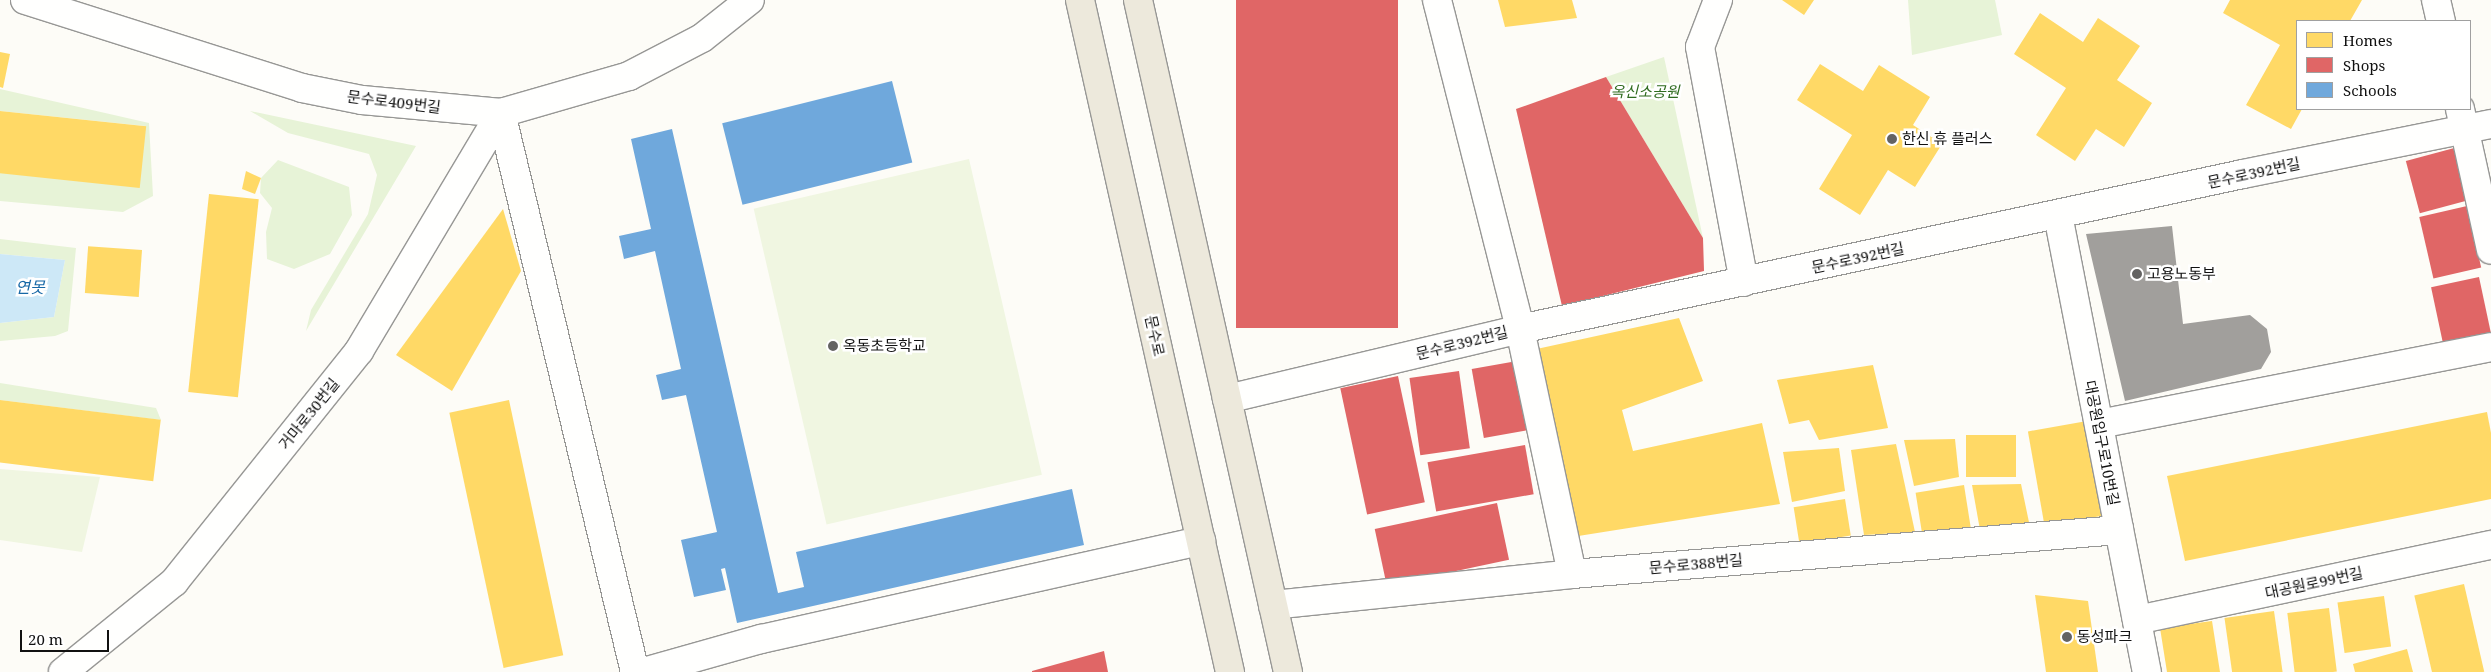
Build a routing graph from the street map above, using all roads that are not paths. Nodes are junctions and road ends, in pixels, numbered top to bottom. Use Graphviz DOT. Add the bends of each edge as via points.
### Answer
graph roads {
  1 [pos="25,0"];
  2 [pos="750,0"];
  3 [pos="1080,0"];
  4 [pos="1138,0"];
  5 [pos="1437,0"];
  6 [pos="1718,0"];
  7 [pos="2436,0"];
  8 [pos="2441,20"];
  9 [pos="501,113"];
  10 [pos="2462,120"];
  11 [pos="2491,124"];
  12 [pos="2058,214"];
  13 [pos="2491,250"];
  14 [pos="1744,282"];
  15 [pos="1520,329"];
  16 [pos="2491,347"];
  17 [pos="1227,399"];
  18 [pos="2099,424"];
  19 [pos="2119,530"];
  20 [pos="1201,541"];
  21 [pos="2491,546"];
  22 [pos="1572,574"];
  23 [pos="1273,605"];
  24 [pos="2137,620"];
  25 [pos="63,672"];
  26 [pos="635,672"];
  27 [pos="644,672"];
  28 [pos="1230,672"];
  29 [pos="1288,672"];
  30 [pos="2147,672"];
  1 -- 9 [label="street, 문수로409번길" via="302,88 362,100"];
  2 -- 9 [label="street, 문수로409번길" via="702,38 629,76"];
  3 -- 20 [label="main road, 문수로"];
  4 -- 17 [label="main road"];
  5 -- 15 [label="street"];
  6 -- 14 [label="street" via="1700,47"];
  7 -- 8 [label="street"];
  9 -- 25 [label="street, 거마로30번길" via="359,351 174,582"];
  9 -- 26 [label="street"];
  10 -- 11 [label="street, 문수로392번길"];
  10 -- 12 [label="street, 문수로392번길" via="2243,174"];
  10 -- 13 [label="street"];
  12 -- 14 [label="street, 문수로392번길"];
  12 -- 18 [label="street, 대공원입구로10번길"];
  14 -- 15 [label="street, 문수로392번길"];
  15 -- 17 [label="street, 문수로392번길"];
  15 -- 22 [label="street"];
  16 -- 18 [label="street"];
  17 -- 23 [label="main road"];
  18 -- 19 [label="street, 대공원입구로10번길"];
  19 -- 22 [label="street, 문수로388번길"];
  19 -- 24 [label="street, 대공원입구로10번길"];
  20 -- 27 [label="street" via="761,639"];
  20 -- 28 [label="main road, 문수로"];
  21 -- 24 [label="street, 대공원로99번길"];
  22 -- 23 [label="street, 문수로388번길"];
  23 -- 29 [label="main road"];
  24 -- 30 [label="street, 대공원입구로10번길"];
}
